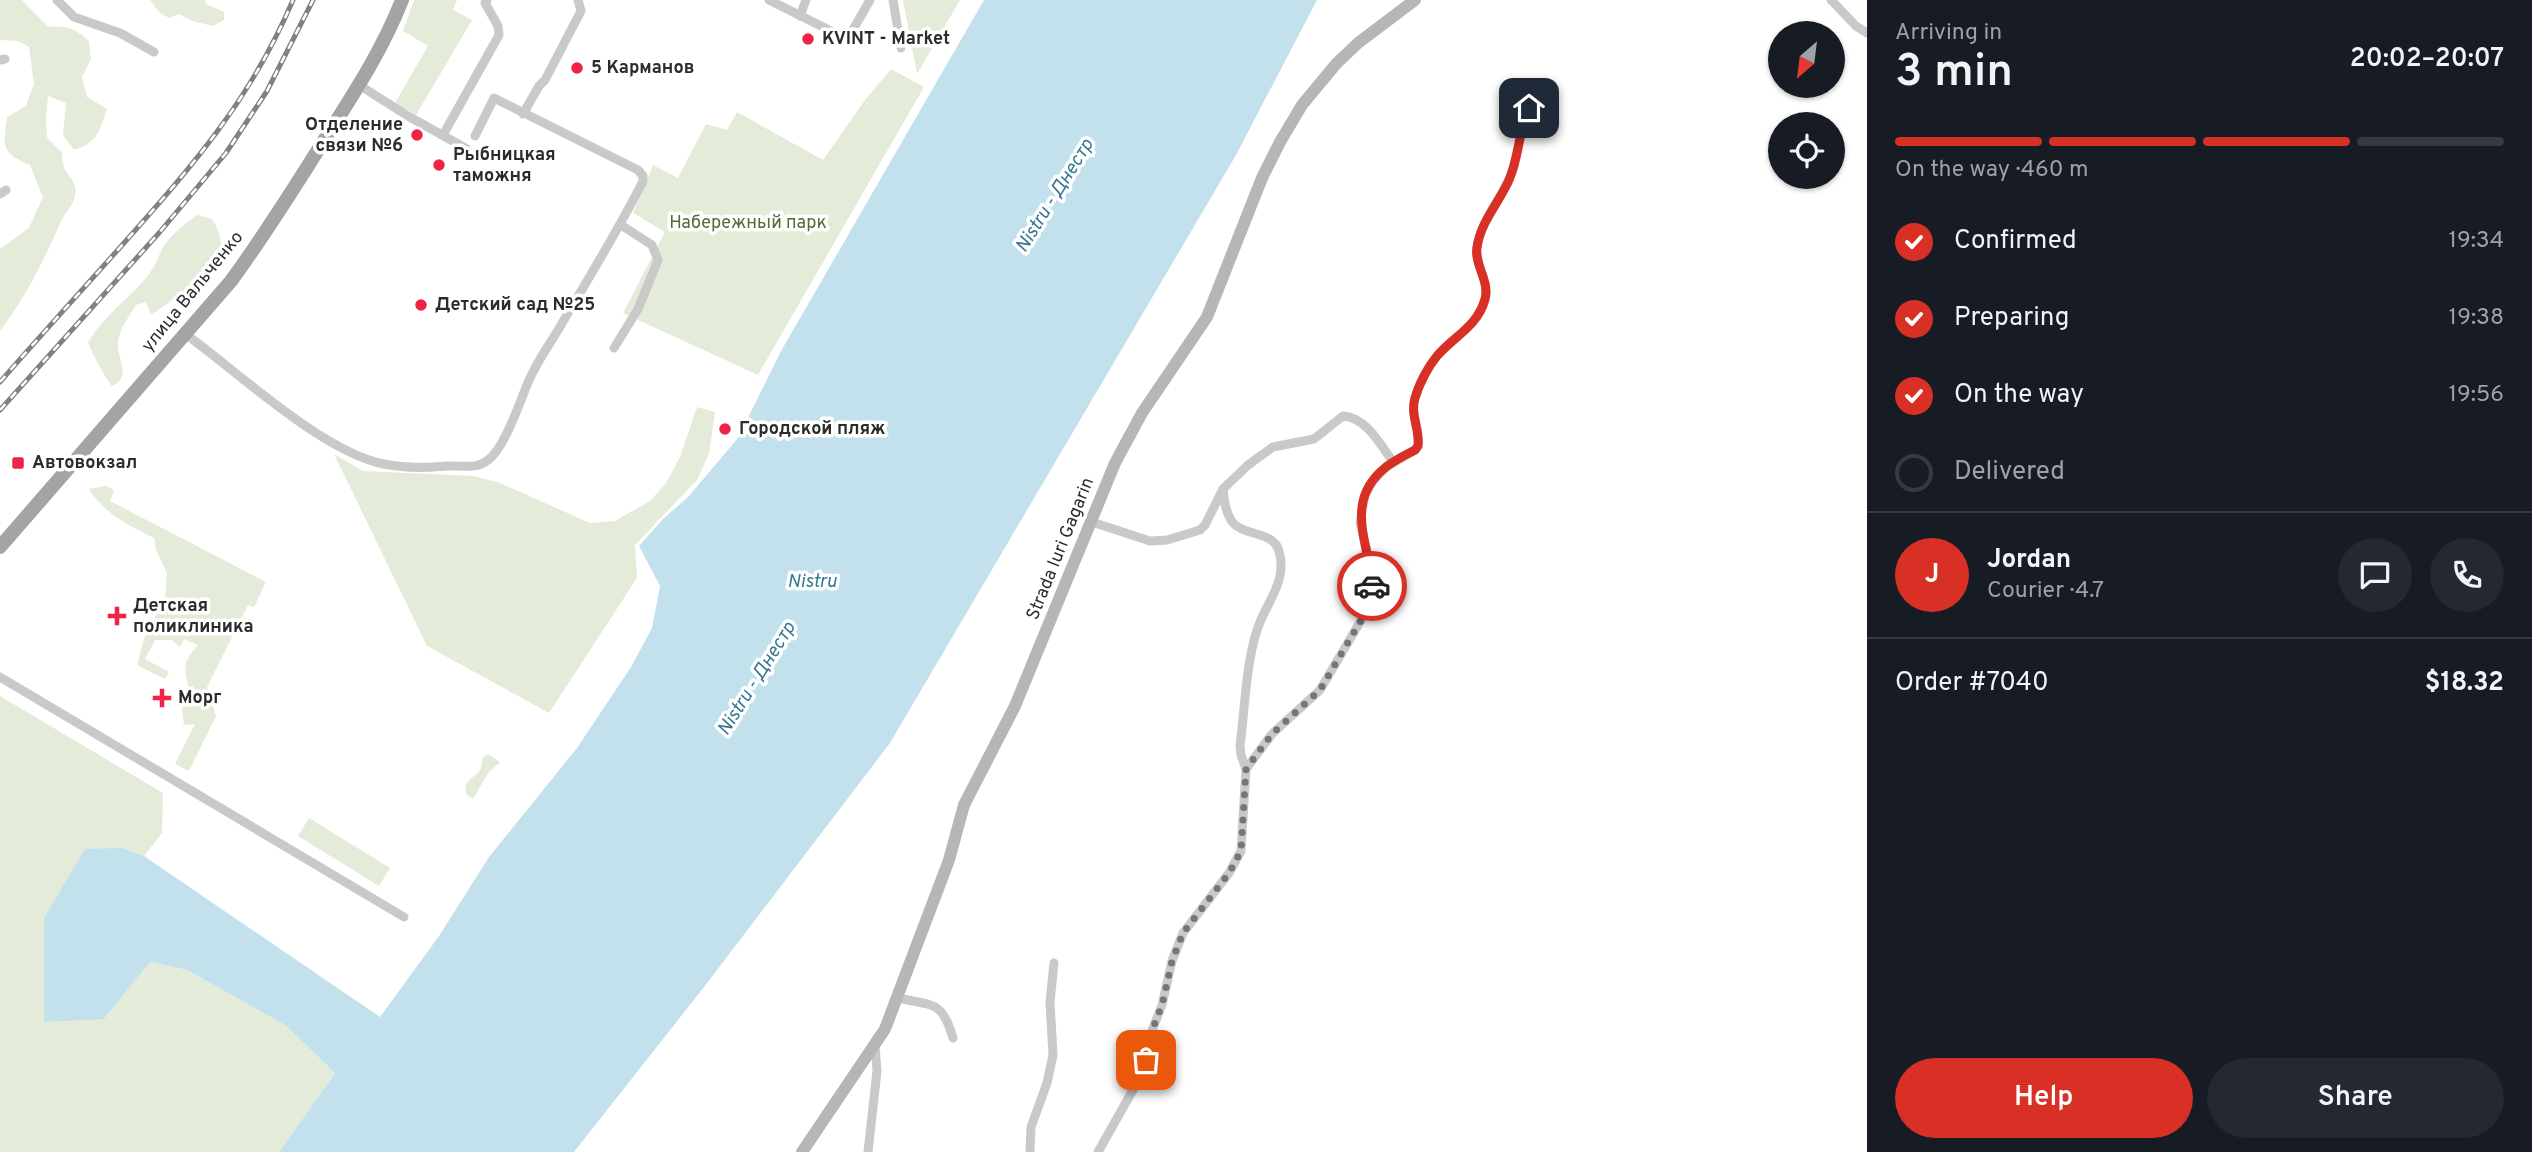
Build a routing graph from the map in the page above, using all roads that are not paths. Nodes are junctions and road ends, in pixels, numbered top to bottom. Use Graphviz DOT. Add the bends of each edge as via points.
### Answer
graph roads {
  1 [pos="57,0"];
  2 [pos="402,0"];
  3 [pos="487,0"];
  4 [pos="578,0"];
  5 [pos="806,0"];
  6 [pos="870,0"];
  7 [pos="893,0"];
  8 [pos="1415,0"];
  9 [pos="1831,0"];
  10 [pos="774,1"];
  11 [pos="800,16"];
  12 [pos="1867,33"];
  13 [pos="901,48"];
  14 [pos="154,52"];
  15 [pos="359,85"];
  16 [pos="1537,102"];
  17 [pos="523,114"];
  18 [pos="443,135"];
  19 [pos="475,136"];
  20 [pos="467,149"];
  21 [pos="621,225"];
  22 [pos="184,333"];
  23 [pos="614,348"];
  24 [pos="1393,462"];
  25 [pos="1223,489"];
  26 [pos="1092,522"];
  27 [pos="0,547"];
  28 [pos="0,677"];
  29 [pos="1246,769"];
  30 [pos="404,917"];
  31 [pos="1054,963"];
  32 [pos="898,998"];
  33 [pos="953,1038"];
  34 [pos="875,1045"];
  35 [pos="802,1152"];
  36 [pos="868,1152"];
  37 [pos="1030,1152"];
  38 [pos="1098,1152"];
  1 -- 14 [label="street" via="74,17 120,33"];
  2 -- 15 [label="main road, улица Вальченко"];
  3 -- 18 [label="street" via="499,35"];
  4 -- 17 [label="street" via="581,11"];
  5 -- 11 [label="street"];
  6 -- 11 [label="street" via="847,38"];
  7 -- 13 [label="street"];
  8 -- 26 [label="main road, Strada Iuri Gagarin" via="1350,50 1289,125 1262,178 1207,317 1134,425"];
  9 -- 12 [label="street"];
  10 -- 11 [label="street"];
  15 -- 18 [label="street"];
  15 -- 22 [label="main road, улица Вальченко" via="253,251"];
  16 -- 24 [label="street" via="1526,115 1509,180 1486,220 1477,249 1485,300 1474,321 1436,356 1413,408 1418,446"];
  17 -- 19 [label="street" via="494,98"];
  17 -- 21 [label="street" via="638,170 643,181"];
  18 -- 20 [label="street"];
  21 -- 22 [label="street" via="528,382 490,460 474,467 386,465 362,458 294,417"];
  21 -- 23 [label="street" via="652,245 658,260 638,309"];
  22 -- 27 [label="main road, улица Вальченко"];
  24 -- 25 [label="street" via="1361,421 1343,416 1314,439 1273,447"];
  24 -- 29 [label="street" via="1373,481 1360,514 1372,585 1363,617 1320,690 1272,734"];
  25 -- 26 [label="street" via="1203,528 1167,540 1140,539"];
  25 -- 29 [label="street" via="1227,512 1236,527 1272,541 1279,552 1279,583 1257,629 1249,674 1240,746"];
  26 -- 32 [label="main road, Strada Iuri Gagarin" via="1015,706 964,806"];
  28 -- 30 [label="street"];
  29 -- 38 [label="street" via="1241,851 1190,923 1172,961 1142,1074"];
  31 -- 37 [label="street" via="1049,1002 1053,1055 1031,1127"];
  32 -- 33 [label="street" via="939,1008"];
  32 -- 34 [label="main road, Strada Iuri Gagarin"];
  34 -- 35 [label="main road, Strada Iuri Gagarin"];
  34 -- 36 [label="street" via="877,1071"];
}
